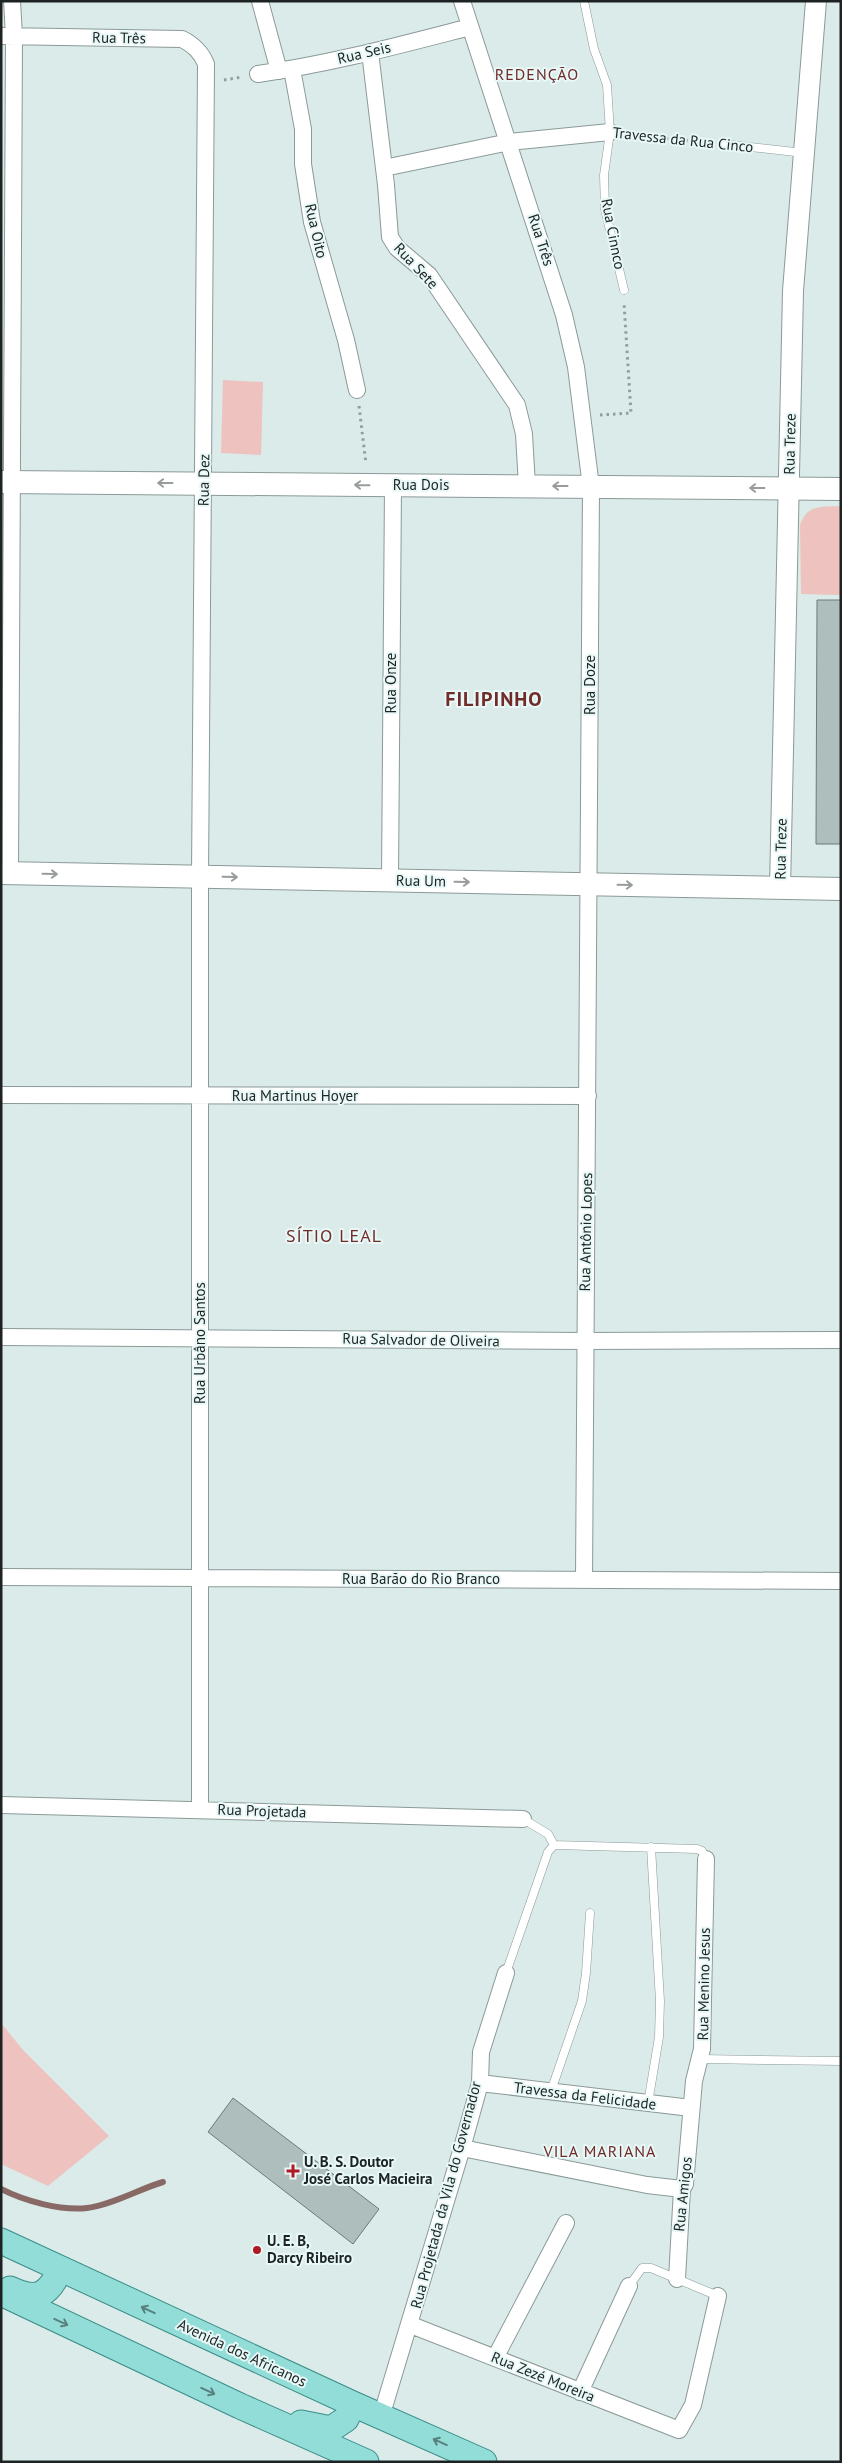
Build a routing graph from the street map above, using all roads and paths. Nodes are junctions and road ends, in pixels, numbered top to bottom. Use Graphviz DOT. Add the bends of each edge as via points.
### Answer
graph roads {
  1 [pos="12,1"];
  2 [pos="260,1"];
  3 [pos="462,1"];
  4 [pos="584,1"];
  5 [pos="816,1"];
  6 [pos="470,27"];
  7 [pos="8,36"];
  8 [pos="370,52"];
  9 [pos="286,70"];
  10 [pos="258,74"];
  11 [pos="207,83"];
  12 [pos="610,132"];
  13 [pos="509,142"];
  14 [pos="723,144"];
  15 [pos="804,153"];
  16 [pos="384,168"];
  17 [pos="624,290"];
  18 [pos="357,390"];
  19 [pos="582,416"];
  20 [pos="7,482"];
  21 [pos="204,484"];
  22 [pos="368,485"];
  23 [pos="393,485"];
  24 [pos="527,486"];
  25 [pos="591,487"];
  26 [pos="789,488"];
  27 [pos="841,489"];
  28 [pos="6,873"];
  29 [pos="200,877"];
  30 [pos="390,880"];
  31 [pos="590,884"];
  32 [pos="780,888"];
  33 [pos="841,889"];
  34 [pos="1,1095"];
  35 [pos="202,1096"];
  36 [pos="588,1096"];
  37 [pos="1,1337"];
  38 [pos="200,1338"];
  39 [pos="841,1340"];
  40 [pos="584,1341"];
  41 [pos="1,1577"];
  42 [pos="201,1578"];
  43 [pos="584,1580"];
  44 [pos="841,1581"];
  45 [pos="1,1805"];
  46 [pos="200,1809"];
  47 [pos="523,1819"];
  48 [pos="554,1846"];
  49 [pos="651,1847"];
  50 [pos="706,1859"];
  51 [pos="590,1913"];
  52 [pos="506,1973"];
  53 [pos="700,2059"];
  54 [pos="841,2060"];
  55 [pos="480,2083"];
  56 [pos="550,2092"];
  57 [pos="648,2103"];
  58 [pos="691,2108"];
  59 [pos="462,2148"];
  60 [pos="682,2189"];
  61 [pos="566,2223"];
  62 [pos="1,2241"];
  63 [pos="60,2269"];
  64 [pos="677,2279"];
  65 [pos="1,2284"];
  66 [pos="629,2286"];
  67 [pos="1,2293"];
  68 [pos="718,2296"];
  69 [pos="411,2325"];
  70 [pos="495,2358"];
  71 [pos="580,2392"];
  72 [pos="353,2404"];
  73 [pos="240,2406"];
  74 [pos="382,2417"];
  75 [pos="357,2460"];
  76 [pos="484,2462"];
  1 -- 7 [label="street"];
  2 -- 9 [label="street, Rua Oito"];
  3 -- 6 [label="street, Rua Três"];
  4 -- 12 [label="lane, Rua Cinnco" via="594,49 607,85"];
  5 -- 15 [label="street, Rua Treze"];
  6 -- 8 [label="street, Rua Seis"];
  6 -- 13 [label="street, Rua Três"];
  7 -- 11 [label="street, Rua Três" via="182,39 202,54"];
  7 -- 20 [label="street"];
  8 -- 9 [label="street, Rua Seis"];
  8 -- 16 [label="street, Rua Sete"];
  9 -- 10 [label="street, Rua Seis"];
  9 -- 18 [label="street, Rua Oito" via="303,129 303,164 312,222"];
  10 -- 11 [label="path"];
  11 -- 21 [label="street, Rua Dez"];
  12 -- 13 [label="street, Travessa da Rua Cinco"];
  12 -- 14 [label="path, Travessa da Rua Cinco"];
  12 -- 17 [label="lane, Rua Cinnco" via="604,175 604,209"];
  13 -- 16 [label="street, Travessa da Rua Cinco"];
  13 -- 19 [label="street, Rua Três" via="564,315 576,367"];
  14 -- 15 [label="lane, Travessa da Rua Cinco"];
  15 -- 26 [label="street, Rua Treze" via="793,291"];
  16 -- 24 [label="street, Rua Sete" via="390,237 429,275 516,405 524,434"];
  17 -- 19 [label="path" via="631,413"];
  18 -- 22 [label="path"];
  19 -- 25 [label="street, Rua Três"];
  21 -- 20 [label="main road, Rua Dois, one-way"];
  20 -- 28 [label="street"];
  22 -- 21 [label="main road, Rua Dois, one-way"];
  21 -- 29 [label="street, Rua Dez"];
  22 -- 23 [label="main road, Rua Dois"];
  23 -- 24 [label="main road, Rua Dois"];
  23 -- 30 [label="street, Rua Onze"];
  25 -- 24 [label="main road, Rua Dois, one-way"];
  26 -- 25 [label="main road, Rua Dois, one-way"];
  25 -- 31 [label="street, Rua Doze"];
  26 -- 27 [label="main road, Rua Dois"];
  26 -- 32 [label="street, Rua Treze"];
  28 -- 29 [label="main road, Rua Um, one-way"];
  29 -- 30 [label="main road, Rua Um, one-way"];
  29 -- 35 [label="street, Rua Urbâno Santos"];
  30 -- 31 [label="main road, Rua Um, one-way"];
  31 -- 32 [label="main road, Rua Um, one-way"];
  31 -- 36 [label="street, Rua Antônio Lopes"];
  32 -- 33 [label="main road, Rua Um"];
  34 -- 35 [label="street, Rua Martinus Hoyer"];
  35 -- 36 [label="street, Rua Martinus Hoyer"];
  35 -- 38 [label="street, Rua Urbâno Santos"];
  36 -- 40 [label="street, Rua Antônio Lopes"];
  37 -- 38 [label="street, Rua Salvador de Oliveira"];
  38 -- 40 [label="street, Rua Salvador de Oliveira"];
  38 -- 42 [label="street, Rua Urbâno Santos"];
  39 -- 40 [label="street, Rua Salvador de Oliveira"];
  40 -- 43 [label="street, Rua Antônio Lopes"];
  41 -- 42 [label="street, Rua Barão do Rio Branco"];
  42 -- 43 [label="street, Rua Barão do Rio Branco"];
  42 -- 46 [label="street, Rua Urbâno Santos"];
  43 -- 44 [label="street, Rua Barão do Rio Branco"];
  45 -- 46 [label="street, Rua Projetada"];
  46 -- 47 [label="street, Rua Projetada"];
  47 -- 48 [label="lane" via="548,1834"];
  48 -- 49 [label="lane"];
  48 -- 52 [label="lane" via="548,1852"];
  49 -- 50 [label="lane" via="697,1849"];
  49 -- 57 [label="lane" via="660,2002 659,2037"];
  50 -- 53 [label="street, Rua Menino Jesus"];
  51 -- 56 [label="lane" via="582,2001"];
  52 -- 55 [label="street, Rua Projetada da Vila do Governador" via="481,2052"];
  53 -- 54 [label="lane"];
  53 -- 58 [label="street, Rua Menino Jesus"];
  55 -- 56 [label="street, Travessa da Felicidade"];
  55 -- 59 [label="street, Rua Projetada da Vila do Governador"];
  56 -- 57 [label="street, Travessa da Felicidade"];
  57 -- 58 [label="street, Travessa da Felicidade"];
  58 -- 60 [label="street, Rua Amigos"];
  59 -- 60 [label="street" via="628,2182"];
  59 -- 69 [label="street, Rua Projetada da Vila do Governador"];
  60 -- 64 [label="street, Rua Amigos"];
  61 -- 70 [label="street"];
  62 -- 63 [label="main road, Avenida dos Africanos"];
  63 -- 65 [label="main road" via="50,2288 36,2295 23,2295"];
  72 -- 63 [label="main road, Avenida dos Africanos, one-way"];
  64 -- 66 [label="lane" via="651,2268 642,2268"];
  64 -- 68 [label="lane"];
  66 -- 71 [label="street"];
  67 -- 73 [label="main road, one-way"];
  68 -- 71 [label="street, Rua Zezé Moreira" via="693,2405 680,2430"];
  69 -- 70 [label="street, Rua Zezé Moreira"];
  69 -- 74 [label="street, Rua Projetada da Vila do Governador"];
  70 -- 71 [label="street, Rua Zezé Moreira"];
  72 -- 73 [label="main road" via="346,2419 331,2429"];
  72 -- 74 [label="main road, Avenida dos Africanos"];
  73 -- 75 [label="main road"];
  76 -- 74 [label="main road, Avenida dos Africanos, one-way"];
}
